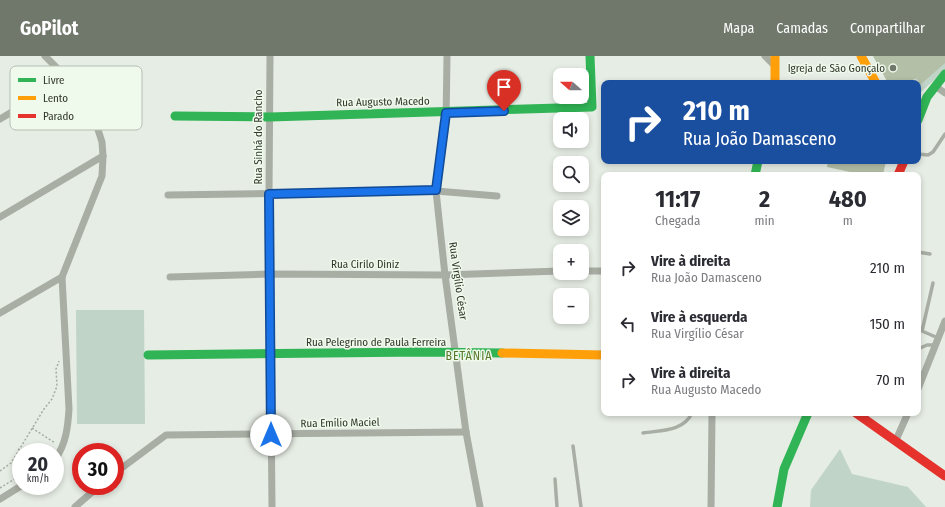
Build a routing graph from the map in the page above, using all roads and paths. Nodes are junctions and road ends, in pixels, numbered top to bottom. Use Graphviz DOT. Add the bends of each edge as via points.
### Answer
graph roads {
  1 [pos="270,56"];
  2 [pos="447,56"];
  3 [pos="590,56"];
  4 [pos="765,56"];
  5 [pos="861,56"];
  6 [pos="45,57"];
  7 [pos="775,61"];
  8 [pos="55,66"];
  9 [pos="945,74"];
  10 [pos="775,80"];
  11 [pos="874,80"];
  12 [pos="935,86"];
  13 [pos="945,93"];
  14 [pos="10,113"];
  15 [pos="446,113"];
  16 [pos="921,113"];
  17 [pos="175,116"];
  18 [pos="270,117"];
  19 [pos="0,119"];
  20 [pos="98,130"];
  21 [pos="945,134"];
  22 [pos="921,154"];
  23 [pos="103,156"];
  24 [pos="436,190"];
  25 [pos="269,194"];
  26 [pos="168,195"];
  27 [pos="497,196"];
  28 [pos="0,217"];
  29 [pos="921,252"];
  30 [pos="930,254"];
  31 [pos="553,271"];
  32 [pos="589,271"];
  33 [pos="601,271"];
  34 [pos="270,274"];
  35 [pos="444,275"];
  36 [pos="62,277"];
  37 [pos="170,277"];
  38 [pos="934,283"];
  39 [pos="0,313"];
  40 [pos="945,321"];
  41 [pos="938,342"];
  42 [pos="921,348"];
  43 [pos="457,354"];
  44 [pos="67,355"];
  45 [pos="148,355"];
  46 [pos="271,355"];
  47 [pos="601,355"];
  48 [pos="921,382"];
  49 [pos="690,416"];
  50 [pos="712,416"];
  51 [pos="807,416"];
  52 [pos="860,416"];
  53 [pos="907,416"];
  54 [pos="32,428"];
  55 [pos="466,432"];
  56 [pos="643,433"];
  57 [pos="271,435"];
  58 [pos="896,440"];
  59 [pos="22,443"];
  60 [pos="54,443"];
  61 [pos="62,443"];
  62 [pos="573,446"];
  63 [pos="12,461"];
  64 [pos="124,466"];
  65 [pos="0,471"];
  66 [pos="945,476"];
  67 [pos="556,478"];
  68 [pos="12,481"];
  69 [pos="0,488"];
  70 [pos="12,492"];
  71 [pos="89,495"];
  72 [pos="0,499"];
  73 [pos="75,507"];
  74 [pos="272,507"];
  75 [pos="480,507"];
  76 [pos="557,507"];
  77 [pos="581,507"];
  78 [pos="711,507"];
  79 [pos="777,507"];
  1 -- 18 [label="street, Rua Sinhá do Rancho"];
  2 -- 15 [label="street, Rua Virgílio César"];
  3 -- 15 [label="street, Rua Augusto Macedo" via="592,108"];
  4 -- 7 [label="street"];
  5 -- 11 [label="street"];
  6 -- 8 [label="street"];
  7 -- 10 [label="street"];
  9 -- 12 [label="street"];
  12 -- 13 [label="street"];
  12 -- 16 [label="street"];
  14 -- 19 [label="street"];
  15 -- 18 [label="street, Rua Augusto Macedo"];
  15 -- 24 [label="street, Rua Virgílio César"];
  17 -- 18 [label="street, Rua Augusto Macedo"];
  18 -- 25 [label="street, Rua Sinhá do Rancho"];
  20 -- 23 [label="street"];
  21 -- 22 [label="lane" via="933,152 928,155"];
  23 -- 28 [label="street"];
  23 -- 36 [label="street" via="102,176"];
  24 -- 25 [label="street"];
  24 -- 27 [label="street"];
  24 -- 35 [label="street, Rua Virgílio César"];
  25 -- 26 [label="street"];
  25 -- 34 [label="street, Rua Sinhá do Rancho"];
  29 -- 30 [label="lane"];
  31 -- 35 [label="street, Rua Cirilo Diniz"];
  32 -- 33 [label="street"];
  34 -- 35 [label="street, Rua Cirilo Diniz"];
  34 -- 37 [label="street, Rua Cirilo Diniz"];
  34 -- 46 [label="street, Rua Sinhá do Rancho"];
  35 -- 43 [label="street, Rua Virgílio César"];
  36 -- 39 [label="street"];
  36 -- 44 [label="street"];
  38 -- 41 [label="lane" via="922,331"];
  40 -- 41 [label="street"];
  41 -- 42 [label="lane"];
  41 -- 48 [label="street"];
  43 -- 46 [label="street, Rua Pelegrino de Paula Ferreira" via="422,352"];
  43 -- 47 [label="street, Rua Pelegrino de Paula Ferreira"];
  43 -- 55 [label="street, Rua Virgílio César"];
  44 -- 54 [label="path" via="57,363 57,386 52,399"];
  44 -- 61 [label="street" via="69,420"];
  45 -- 46 [label="street, Rua Pelegrino de Paula Ferreira"];
  46 -- 57 [label="street, Rua Sinhá do Rancho"];
  49 -- 56 [label="lane" via="680,427"];
  50 -- 78 [label="street"];
  51 -- 79 [label="street" via="784,469"];
  52 -- 58 [label="street"];
  53 -- 58 [label="street"];
  54 -- 59 [label="path"];
  54 -- 60 [label="path"];
  55 -- 57 [label="street, Rua Emílio Maciel"];
  55 -- 75 [label="street, Rua Virgílio César"];
  57 -- 64 [label="street, Rua Emílio Maciel" via="166,435"];
  57 -- 74 [label="street, Rua Sinhá do Rancho"];
  58 -- 66 [label="street"];
  62 -- 77 [label="lane"];
  63 -- 65 [label="path"];
  67 -- 76 [label="lane"];
  68 -- 69 [label="path"];
  70 -- 72 [label="street"];
  71 -- 73 [label="street"];
}
